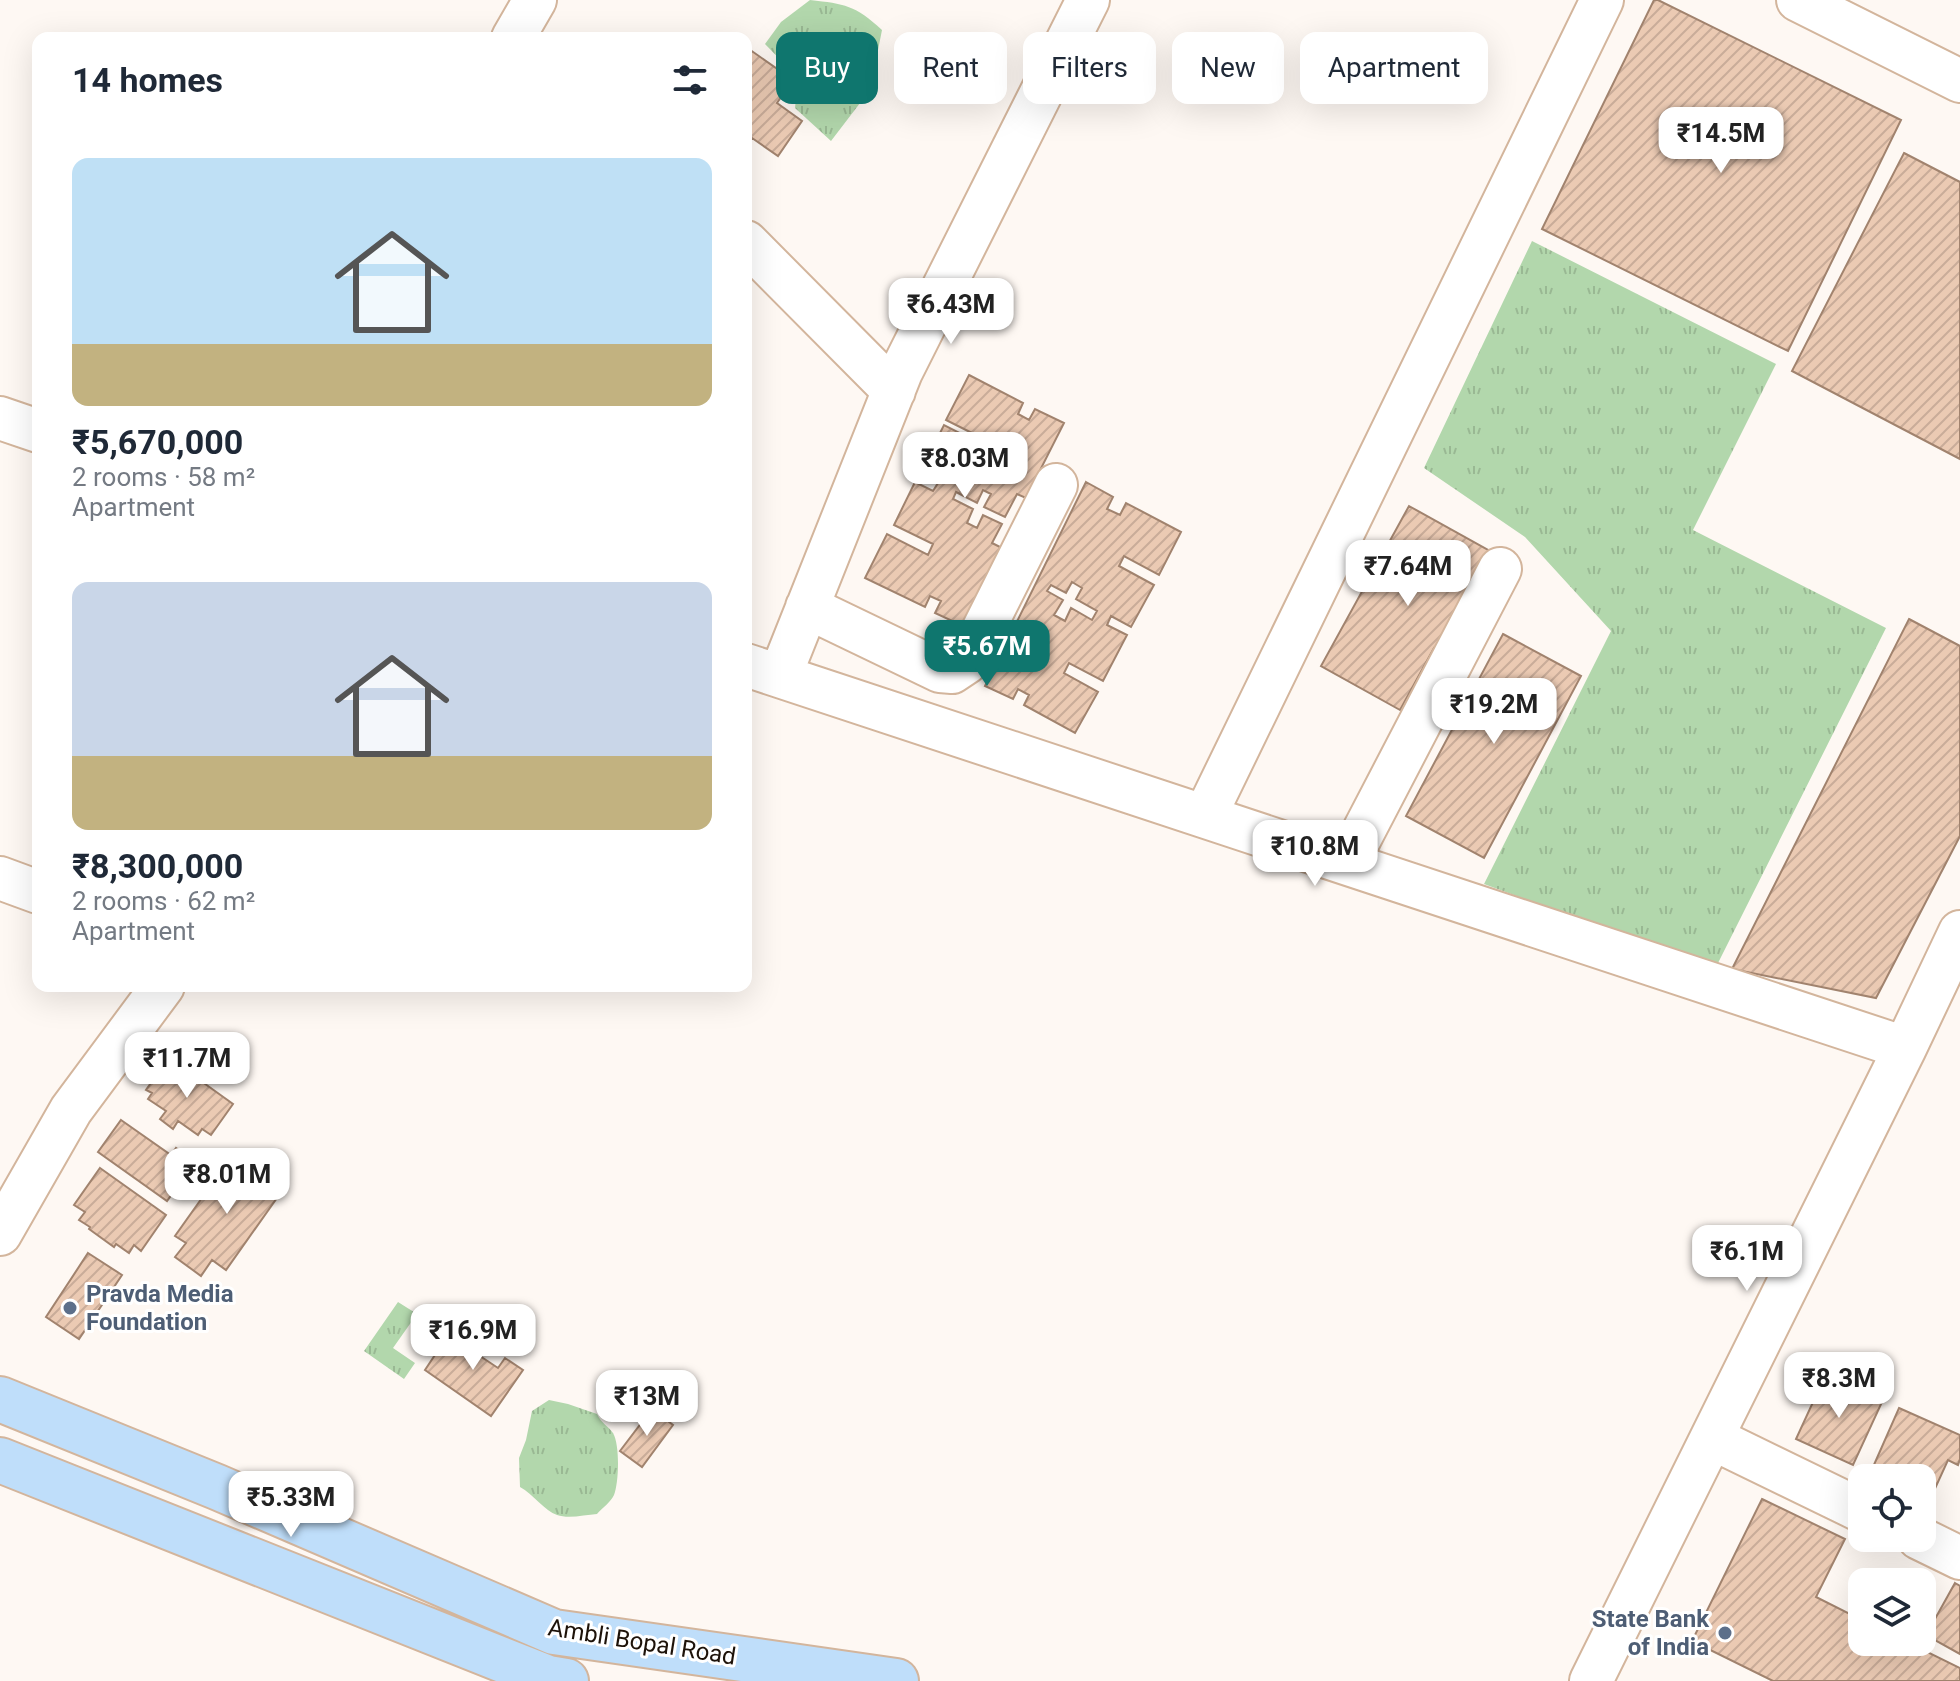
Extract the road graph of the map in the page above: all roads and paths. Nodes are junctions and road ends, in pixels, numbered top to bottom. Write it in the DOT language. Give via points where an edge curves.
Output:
graph roads {
  1 [pos="535,0"];
  2 [pos="1088,0"];
  3 [pos="1602,0"];
  4 [pos="1798,0"];
  5 [pos="1840,9"];
  6 [pos="516,32"];
  7 [pos="1960,81"];
  8 [pos="752,248"];
  9 [pos="894,391"];
  10 [pos="0,418"];
  11 [pos="32,429"];
  12 [pos="1056,485"];
  13 [pos="1500,569"];
  14 [pos="807,607"];
  15 [pos="763,670"];
  16 [pos="1205,816"];
  17 [pos="1347,863"];
  18 [pos="0,878"];
  19 [pos="32,890"];
  20 [pos="1960,932"];
  21 [pos="159,992"];
  22 [pos="1905,1048"];
  23 [pos="0,1234"];
  24 [pos="0,1399"];
  25 [pos="1712,1438"];
  26 [pos="0,1460"];
  27 [pos="1848,1504"];
  28 [pos="1936,1546"];
  29 [pos="1960,1558"];
  30 [pos="566,1681"];
  31 [pos="896,1681"];
  32 [pos="1591,1681"];
  1 -- 6 [label="street"];
  2 -- 9 [label="street"];
  3 -- 16 [label="street"];
  4 -- 5 [label="street"];
  5 -- 7 [label="street"];
  8 -- 9 [label="street"];
  9 -- 14 [label="street"];
  10 -- 11 [label="street"];
  12 -- 14 [label="street" via="967,662 952,672"];
  13 -- 17 [label="street"];
  14 -- 15 [label="street"];
  15 -- 16 [label="street"];
  16 -- 17 [label="street"];
  17 -- 22 [label="street"];
  18 -- 19 [label="street"];
  20 -- 22 [label="street"];
  21 -- 23 [label="street" via="71,1110"];
  22 -- 25 [label="street"];
  24 -- 31 [label="street, Ambli Bopal Road" via="554,1632"];
  25 -- 27 [label="street"];
  25 -- 32 [label="street"];
  26 -- 30 [label="street, Ambli Bopal Road"];
  28 -- 29 [label="street"];
}
